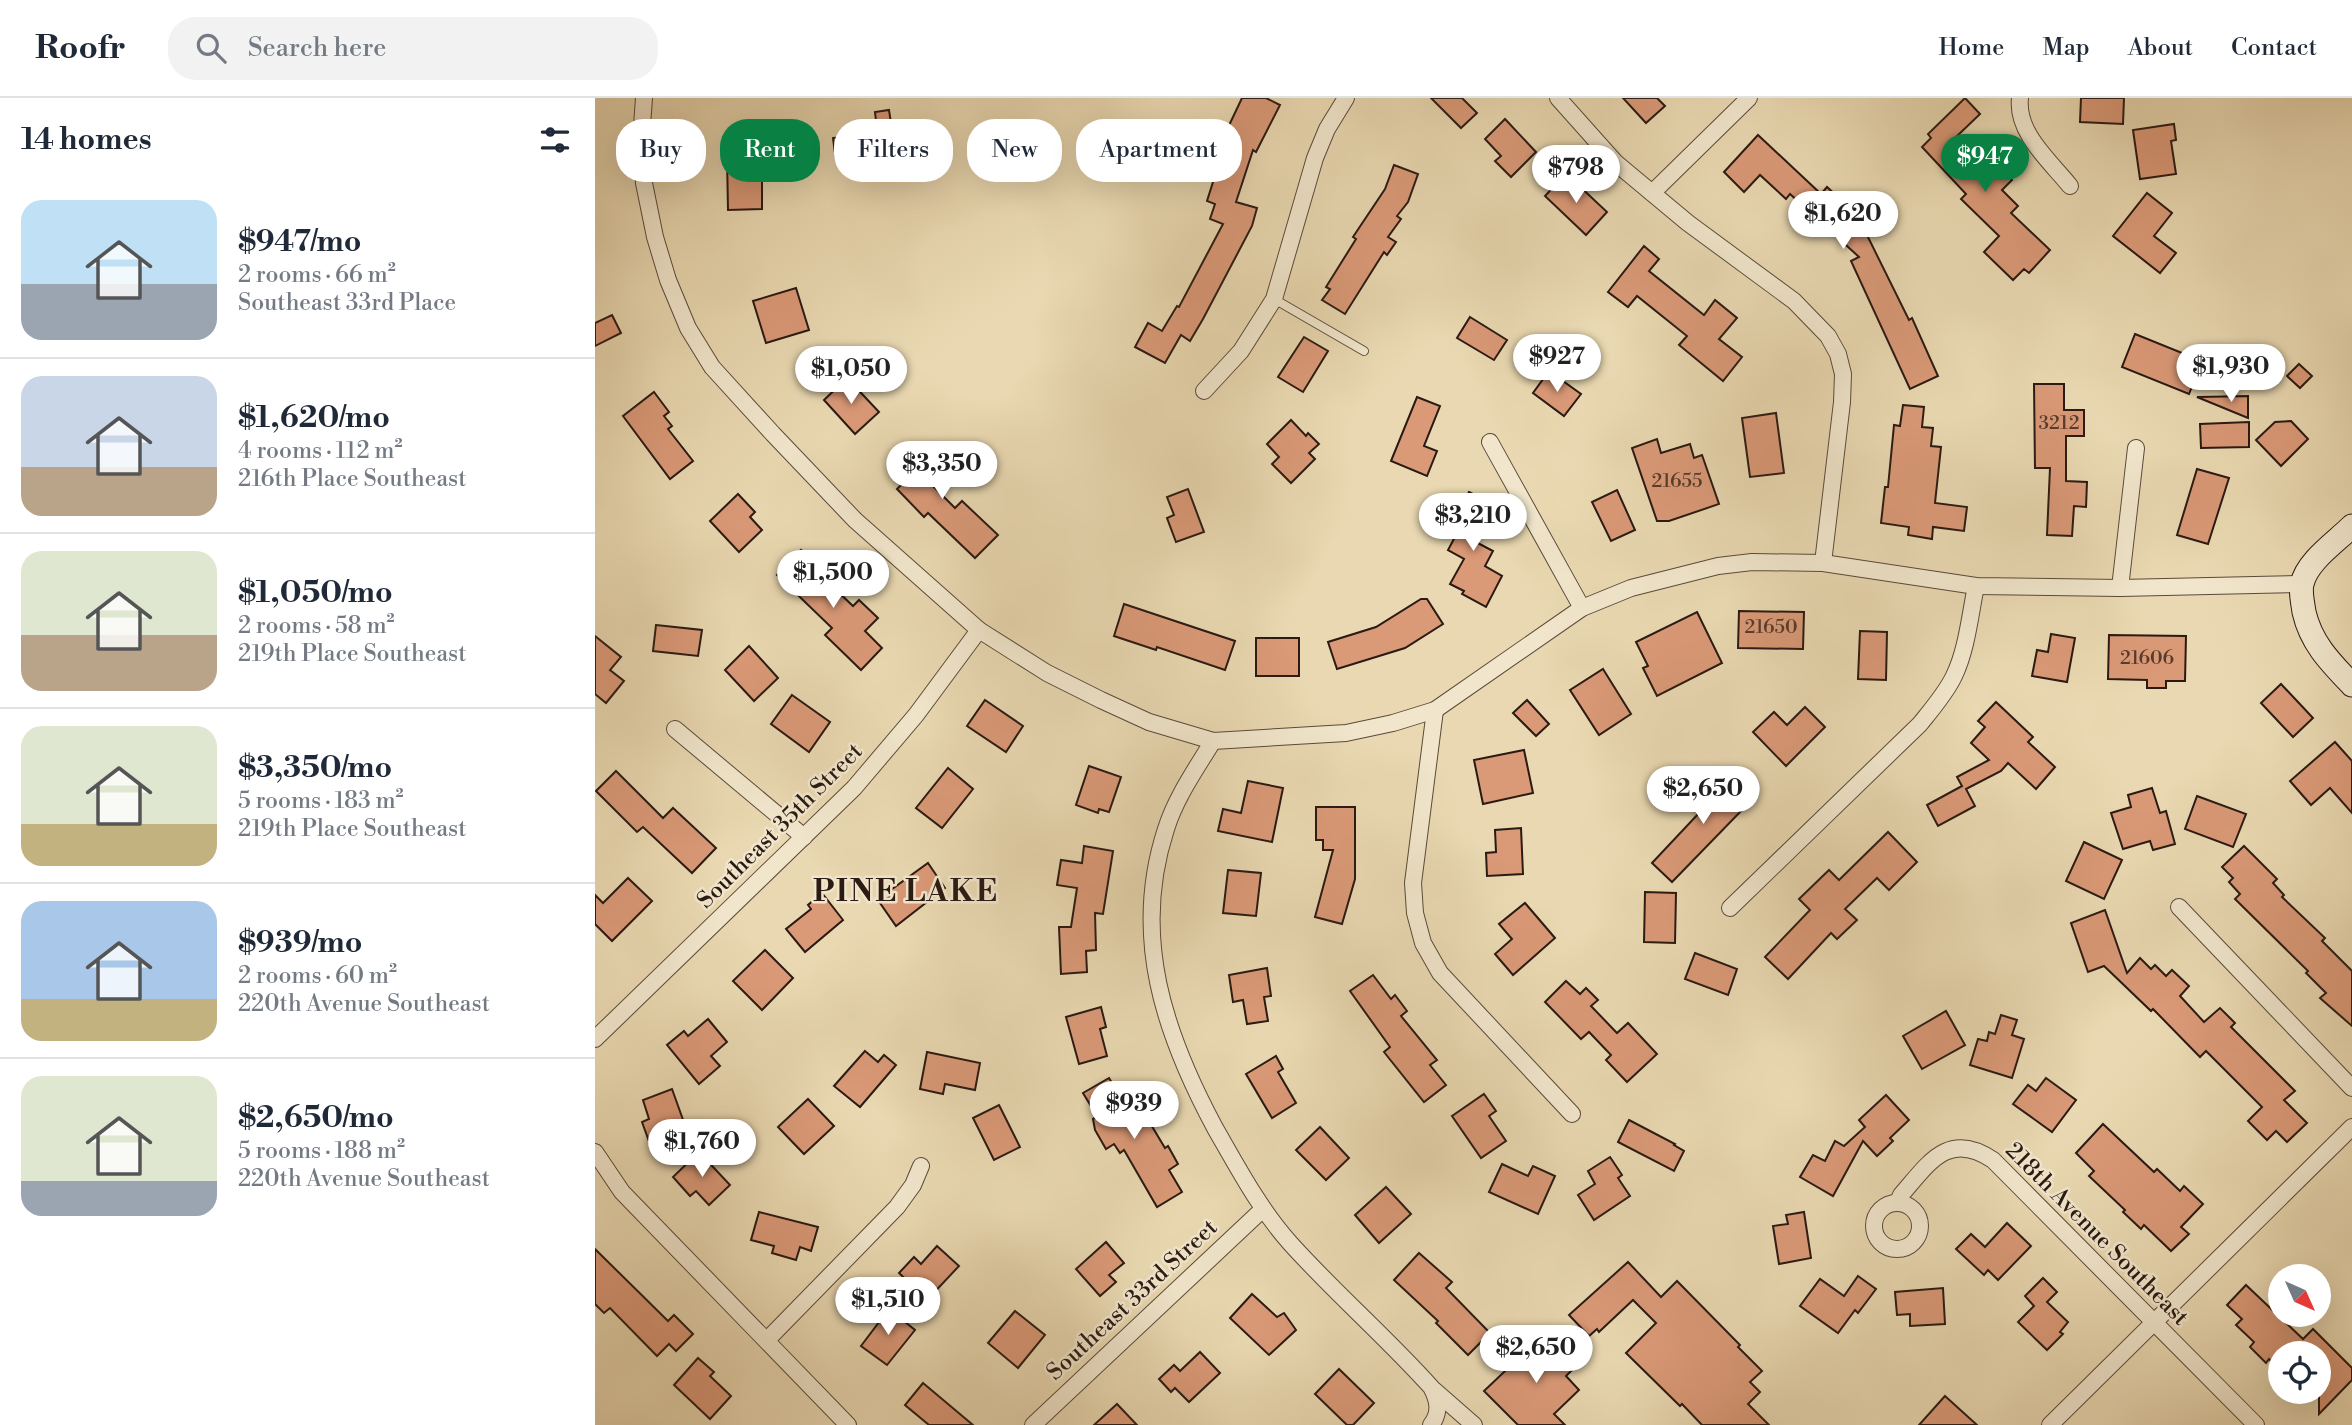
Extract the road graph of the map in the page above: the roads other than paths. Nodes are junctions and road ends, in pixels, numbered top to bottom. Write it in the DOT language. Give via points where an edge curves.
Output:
graph roads {
  1 [pos="644,98"];
  2 [pos="1346,98"];
  3 [pos="1558,98"];
  4 [pos="1749,98"];
  5 [pos="2020,98"];
  6 [pos="2070,187"];
  7 [pos="1653,193"];
  8 [pos="1274,299"];
  9 [pos="1364,351"];
  10 [pos="1204,391"];
  11 [pos="1490,442"];
  12 [pos="2136,448"];
  13 [pos="2352,526"];
  14 [pos="1823,563"];
  15 [pos="2302,584"];
  16 [pos="1976,586"];
  17 [pos="2120,588"];
  18 [pos="1582,608"];
  19 [pos="979,630"];
  20 [pos="2352,685"];
  21 [pos="1435,710"];
  22 [pos="675,729"];
  23 [pos="1213,741"];
  24 [pos="804,838"];
  25 [pos="2179,907"];
  26 [pos="1730,908"];
  27 [pos="595,1039"];
  28 [pos="2352,1088"];
  29 [pos="1572,1114"];
  30 [pos="2352,1128"];
  31 [pos="595,1152"];
  32 [pos="921,1166"];
  33 [pos="1898,1202"];
  34 [pos="1263,1209"];
  35 [pos="2155,1324"];
  36 [pos="768,1340"];
  37 [pos="1431,1387"];
  38 [pos="848,1425"];
  39 [pos="1033,1425"];
  40 [pos="1431,1425"];
  41 [pos="1474,1425"];
  42 [pos="2050,1425"];
  43 [pos="2256,1425"];
  1 -- 19 [label="street" via="641,140 646,197 668,281 712,367 855,520"];
  2 -- 8 [label="street" via="1315,158"];
  3 -- 7 [label="street" via="1616,163"];
  4 -- 7 [label="street"];
  5 -- 6 [label="street" via="2027,133"];
  7 -- 14 [label="street" via="1794,301 1828,336 1838,354 1842,402"];
  8 -- 9 [label="lane"];
  8 -- 10 [label="street" via="1241,351"];
  11 -- 18 [label="street"];
  12 -- 17 [label="street"];
  13 -- 15 [label="street" via="2311,566"];
  14 -- 16 [label="street"];
  14 -- 18 [label="street" via="1718,566 1631,588"];
  15 -- 17 [label="street"];
  15 -- 20 [label="street" via="2305,616 2315,643"];
  16 -- 17 [label="street"];
  16 -- 26 [label="street" via="1959,663 1935,705"];
  18 -- 21 [label="street"];
  19 -- 23 [label="street" via="1101,700 1149,722"];
  19 -- 24 [label="street, Southeast 35th Street" via="855,788"];
  21 -- 23 [label="street" via="1346,733"];
  21 -- 29 [label="street" via="1413,883 1423,943 1440,973"];
  22 -- 24 [label="street"];
  23 -- 34 [label="street" via="1166,828 1151,918 1153,963 1165,1016 1198,1096"];
  24 -- 27 [label="street, Southeast 35th Street"];
  25 -- 28 [label="street"];
  30 -- 35 [label="street"];
  31 -- 36 [label="street" via="622,1192"];
  32 -- 36 [label="street" via="897,1208"];
  33 -- 35 [label="street, 218th Avenue Southeast" via="1937,1156 1948,1149 1979,1150"];
  34 -- 37 [label="street"];
  34 -- 39 [label="street, Southeast 33rd Street"];
  35 -- 42 [label="street"];
  35 -- 43 [label="street, 218th Avenue Southeast"];
  36 -- 38 [label="street"];
  37 -- 40 [label="street" via="1438,1398"];
  37 -- 41 [label="street"];
}
